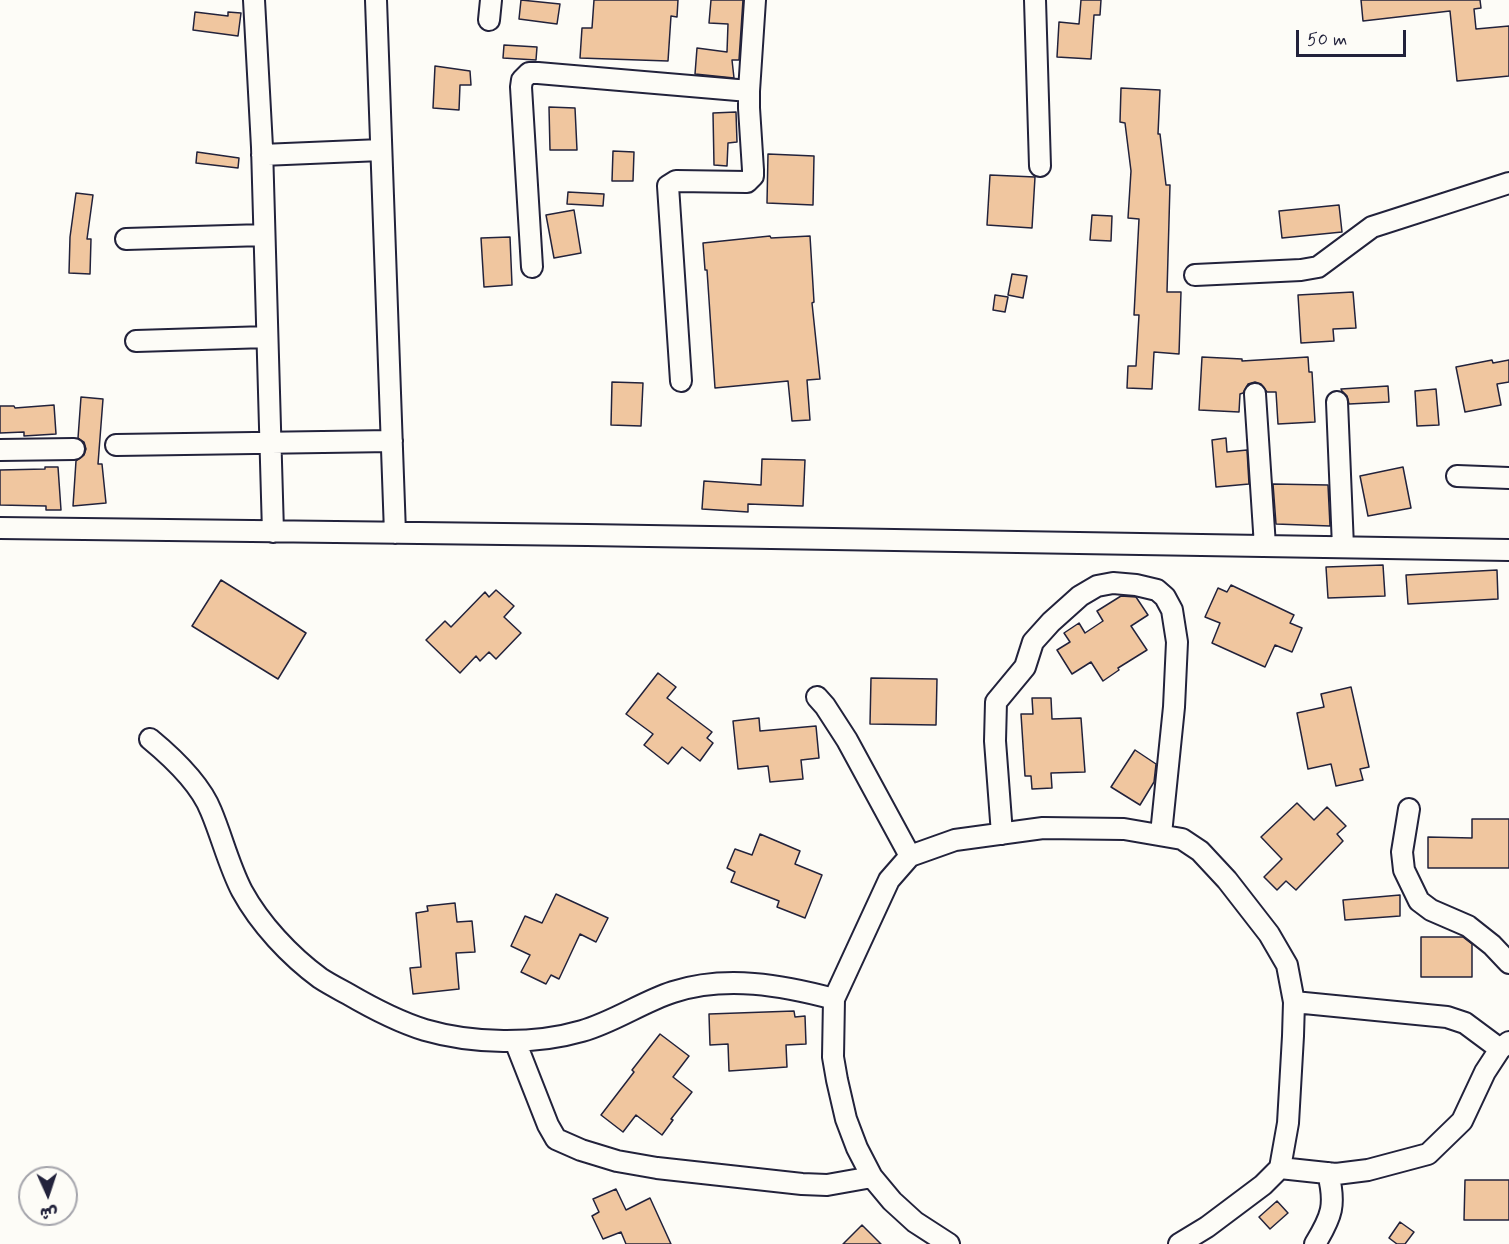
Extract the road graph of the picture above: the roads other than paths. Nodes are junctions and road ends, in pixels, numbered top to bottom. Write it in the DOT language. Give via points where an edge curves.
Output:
graph roads {
  1 [pos="254,0"];
  2 [pos="375,0"];
  3 [pos="491,0"];
  4 [pos="755,0"];
  5 [pos="1035,0"];
  6 [pos="489,20"];
  7 [pos="749,91"];
  8 [pos="381,150"];
  9 [pos="262,155"];
  10 [pos="1040,166"];
  11 [pos="1509,183"];
  12 [pos="264,235"];
  13 [pos="126,239"];
  14 [pos="532,267"];
  15 [pos="1195,275"];
  16 [pos="267,337"];
  17 [pos="136,341"];
  18 [pos="681,381"];
  19 [pos="1255,394"];
  20 [pos="1337,402"];
  21 [pos="270,441"];
  22 [pos="392,441"];
  23 [pos="116,445"];
  24 [pos="74,449"];
  25 [pos="0,450"];
  26 [pos="1457,476"];
  27 [pos="1509,478"];
  28 [pos="0,528"];
  29 [pos="273,531"];
  30 [pos="395,533"];
  31 [pos="1265,546"];
  32 [pos="1343,547"];
  33 [pos="1509,550"];
  34 [pos="817,697"];
  35 [pos="150,739"];
  36 [pos="1409,809"];
  37 [pos="1002,834"];
  38 [pos="1161,834"];
  39 [pos="910,856"];
  40 [pos="1509,963"];
  41 [pos="834,999"];
  42 [pos="1294,1002"];
  43 [pos="515,1041"];
  44 [pos="1504,1046"];
  45 [pos="1280,1168"];
  46 [pos="1328,1173"];
  47 [pos="872,1177"];
  48 [pos="949,1244"];
  49 [pos="1179,1244"];
  50 [pos="1315,1244"];
  1 -- 9 [label="street"];
  2 -- 8 [label="street"];
  3 -- 6 [label="street"];
  4 -- 7 [label="street"];
  5 -- 10 [label="street"];
  7 -- 14 [label="street" via="529,74 521,87"];
  7 -- 18 [label="street" via="751,179 676,181 668,186"];
  8 -- 9 [label="street"];
  8 -- 22 [label="street"];
  9 -- 12 [label="street"];
  11 -- 15 [label="street" via="1372,227 1318,267"];
  12 -- 13 [label="street"];
  12 -- 16 [label="street"];
  16 -- 17 [label="street"];
  16 -- 21 [label="street"];
  19 -- 31 [label="street"];
  20 -- 32 [label="street"];
  21 -- 22 [label="street"];
  21 -- 23 [label="street"];
  21 -- 29 [label="street"];
  22 -- 30 [label="street"];
  24 -- 25 [label="street"];
  26 -- 27 [label="street"];
  28 -- 29 [label="street"];
  29 -- 30 [label="street"];
  30 -- 31 [label="street"];
  31 -- 32 [label="street"];
  32 -- 33 [label="street"];
  34 -- 39 [label="street" via="846,740"];
  35 -- 43 [label="street" via="176,761 203,796 242,890 263,922 300,961 370,1006 425,1030"];
  36 -- 40 [label="street" via="1402,852 1404,870 1419,902 1468,926"];
  37 -- 38 [label="street" via="1043,828 1124,829"];
  37 -- 38 [label="street" via="996,702 1025,667 1033,642 1051,622 1080,596 1097,586 1113,584 1157,590 1172,610 1176,642 1174,707"];
  37 -- 39 [label="street" via="955,840"];
  38 -- 42 [label="street" via="1182,839 1200,851 1227,880 1281,954"];
  39 -- 41 [label="street" via="889,880"];
  41 -- 43 [label="street" via="769,984 701,986 674,992 581,1032"];
  41 -- 47 [label="street" via="833,1057 837,1080 846,1119"];
  42 -- 44 [label="street" via="1448,1017"];
  42 -- 45 [label="street" via="1291,1093"];
  43 -- 47 [label="street" via="556,1139 581,1150 657,1168 802,1184 827,1185"];
  44 -- 46 [label="street" via="1485,1072 1462,1121 1428,1154 1368,1170"];
  45 -- 46 [label="street"];
  45 -- 49 [label="street" via="1217,1220"];
  46 -- 50 [label="street" via="1332,1212"];
  47 -- 48 [label="street" via="915,1222"];
}
